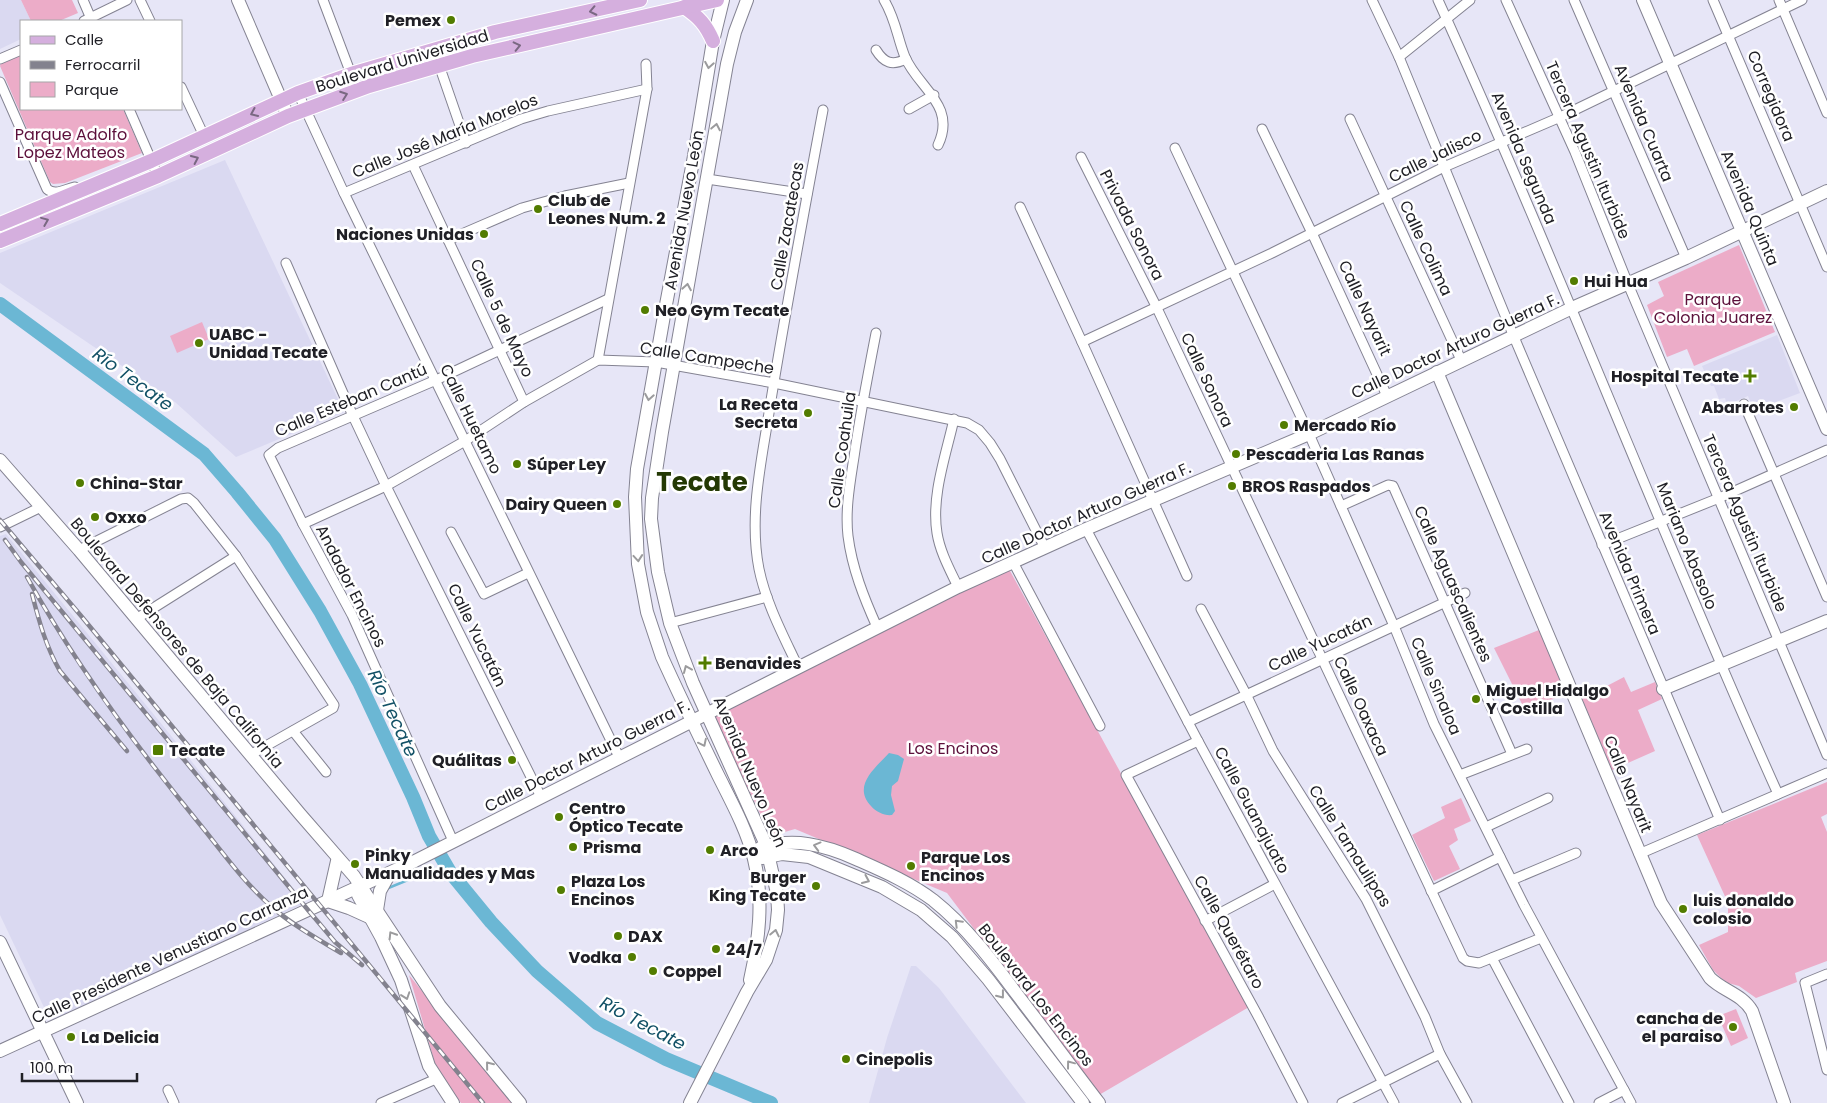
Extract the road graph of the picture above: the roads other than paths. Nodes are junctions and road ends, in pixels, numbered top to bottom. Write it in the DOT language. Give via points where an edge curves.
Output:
graph roads {
  1 [pos="83,0"];
  2 [pos="127,0"];
  3 [pos="140,0"];
  4 [pos="238,0"];
  5 [pos="323,0"];
  6 [pos="640,0"];
  7 [pos="717,0"];
  8 [pos="722,0"];
  9 [pos="748,0"];
  10 [pos="877,0"];
  11 [pos="884,0"];
  12 [pos="1372,0"];
  13 [pos="1438,0"];
  14 [pos="1470,0"];
  15 [pos="1506,0"];
  16 [pos="1574,0"];
  17 [pos="1643,0"];
  18 [pos="1713,0"];
  19 [pos="1802,0"];
  20 [pos="621,2"];
  21 [pos="1781,4"];
  22 [pos="684,7"];
  23 [pos="89,20"];
  24 [pos="150,20"];
  25 [pos="1447,20"];
  26 [pos="896,23"];
  27 [pos="495,32"];
  28 [pos="1729,36"];
  29 [pos="713,41"];
  30 [pos="20,50"];
  31 [pos="876,50"];
  32 [pos="472,56"];
  33 [pos="1399,57"];
  34 [pos="0,59"];
  35 [pos="906,59"];
  36 [pos="1670,63"];
  37 [pos="646,64"];
  38 [pos="439,65"];
  39 [pos="351,74"];
  40 [pos="0,82"];
  41 [pos="182,89"];
  42 [pos="646,89"];
  43 [pos="1614,90"];
  44 [pos="298,93"];
  45 [pos="934,95"];
  46 [pos="281,101"];
  47 [pos="306,108"];
  48 [pos="909,109"];
  49 [pos="129,110"];
  50 [pos="823,110"];
  51 [pos="1827,113"];
  52 [pos="288,116"];
  53 [pos="1558,118"];
  54 [pos="1350,119"];
  55 [pos="1262,129"];
  56 [pos="204,136"];
  57 [pos="1501,142"];
  58 [pos="466,144"];
  59 [pos="938,145"];
  60 [pos="1174,148"];
  61 [pos="1081,157"];
  62 [pos="151,161"];
  63 [pos="413,165"];
  64 [pos="1444,167"];
  65 [pos="158,176"];
  66 [pos="707,180"];
  67 [pos="629,183"];
  68 [pos="90,187"];
  69 [pos="1827,191"];
  70 [pos="344,193"];
  71 [pos="807,194"];
  72 [pos="1386,197"];
  73 [pos="1800,204"];
  74 [pos="1020,207"];
  75 [pos="0,224"];
  76 [pos="1741,231"];
  77 [pos="1312,233"];
  78 [pos="448,240"];
  79 [pos="0,241"];
  80 [pos="1686,258"];
  81 [pos="286,263"];
  82 [pos="1827,267"];
  83 [pos="1232,271"];
  84 [pos="1628,284"];
  85 [pos="608,299"];
  86 [pos="1156,306"];
  87 [pos="1572,308"];
  88 [pos="876,333"];
  89 [pos="1514,337"];
  90 [pos="1082,342"];
  91 [pos="500,349"];
  92 [pos="598,360"];
  93 [pos="656,362"];
  94 [pos="1462,362"];
  95 [pos="673,365"];
  96 [pos="1437,372"];
  97 [pos="436,380"];
  98 [pos="774,383"];
  99 [pos="1387,396"];
  100 [pos="863,400"];
  101 [pos="524,402"];
  102 [pos="1744,404"];
  103 [pos="353,416"];
  104 [pos="954,419"];
  105 [pos="1827,429"];
  106 [pos="1309,434"];
  107 [pos="465,441"];
  108 [pos="1827,450"];
  109 [pos="269,454"];
  110 [pos="0,460"];
  111 [pos="1232,467"];
  112 [pos="1773,473"];
  113 [pos="386,486"];
  114 [pos="1719,498"];
  115 [pos="1153,501"];
  116 [pos="1341,506"];
  117 [pos="41,507"];
  118 [pos="1661,521"];
  119 [pos="303,524"];
  120 [pos="0,527"];
  121 [pos="1086,529"];
  122 [pos="451,532"];
  123 [pos="1602,546"];
  124 [pos="1044,548"];
  125 [pos="79,550"];
  126 [pos="236,556"];
  127 [pos="1013,562"];
  128 [pos="528,573"];
  129 [pos="1186,576"];
  130 [pos="958,587"];
  131 [pos="1465,593"];
  132 [pos="767,597"];
  133 [pos="1827,597"];
  134 [pos="1444,603"];
  135 [pos="1201,609"];
  136 [pos="136,619"];
  137 [pos="1827,621"];
  138 [pos="670,623"];
  139 [pos="1394,626"];
  140 [pos="877,627"];
  141 [pos="1779,641"];
  142 [pos="1322,659"];
  143 [pos="1720,665"];
  144 [pos="798,667"];
  145 [pos="1664,689"];
  146 [pos="1246,694"];
  147 [pos="707,713"];
  148 [pos="692,721"];
  149 [pos="1188,722"];
  150 [pos="1100,726"];
  151 [pos="293,731"];
  152 [pos="1198,741"];
  153 [pos="1527,749"];
  154 [pos="1512,754"];
  155 [pos="250,755"];
  156 [pos="1827,755"];
  157 [pos="618,757"];
  158 [pos="326,772"];
  159 [pos="1827,773"];
  160 [pos="1460,775"];
  161 [pos="1778,794"];
  162 [pos="540,797"];
  163 [pos="1548,798"];
  164 [pos="1720,820"];
  165 [pos="1486,826"];
  166 [pos="452,841"];
  167 [pos="329,848"];
  168 [pos="768,850"];
  169 [pos="1576,853"];
  170 [pos="1639,854"];
  171 [pos="753,855"];
  172 [pos="1500,857"];
  173 [pos="337,861"];
  174 [pos="415,861"];
  175 [pos="390,873"];
  176 [pos="1512,880"];
  177 [pos="1275,884"];
  178 [pos="358,887"];
  179 [pos="1431,891"];
  180 [pos="328,901"];
  181 [pos="374,914"];
  182 [pos="1205,921"];
  183 [pos="1542,938"];
  184 [pos="0,942"];
  185 [pos="1492,958"];
  186 [pos="1000,972"];
  187 [pos="1827,974"];
  188 [pos="988,979"];
  189 [pos="747,992"];
  190 [pos="43,1030"];
  191 [pos="0,1051"];
  192 [pos="1440,1054"];
  193 [pos="1827,1070"];
  194 [pos="436,1080"];
  195 [pos="1383,1083"];
  196 [pos="168,1090"];
  197 [pos="1624,1090"];
  198 [pos="692,1098"];
  199 [pos="386,1102"];
  200 [pos="78,1103"];
  201 [pos="174,1103"];
  202 [pos="452,1103"];
  203 [pos="520,1103"];
  204 [pos="1083,1103"];
  205 [pos="1099,1103"];
  206 [pos="1303,1103"];
  207 [pos="1342,1103"];
  208 [pos="1394,1103"];
  209 [pos="1467,1103"];
  210 [pos="1569,1103"];
  211 [pos="1599,1103"];
  212 [pos="1631,1103"];
  213 [pos="1784,1103"];
  1 -- 23 [label="street"];
  2 -- 23 [label="street"];
  3 -- 24 [label="street"];
  4 -- 46 [label="street"];
  5 -- 39 [label="street"];
  6 -- 20 [label="main road, Boulevard Universidad"];
  7 -- 22 [label="main road, Boulevard Universidad"];
  8 -- 29 [label="street, Avenida Nuevo León"];
  66 -- 9 [label="street, Avenida Nuevo León, one-way" via="727,64"];
  10 -- 26 [label="street"];
  11 -- 26 [label="street"];
  12 -- 33 [label="street, Avenida Primera"];
  13 -- 25 [label="street, Avenida Segunda"];
  14 -- 25 [label="street"];
  15 -- 53 [label="street, Tercera Agustin Iturbide"];
  16 -- 43 [label="street, Avenida Cuarta"];
  17 -- 36 [label="street, Avenida Quinta"];
  18 -- 28 [label="street, Corregidora"];
  19 -- 21 [label="street, Calle Jalisco"];
  20 -- 27 [label="main road, Boulevard Universidad, one-way"];
  21 -- 28 [label="street, Calle Jalisco"];
  21 -- 51 [label="street"];
  22 -- 29 [label="main road" via="707,27"];
  32 -- 22 [label="main road, Boulevard Universidad, one-way"];
  25 -- 33 [label="street"];
  25 -- 57 [label="street, Avenida Segunda"];
  26 -- 35 [label="street"];
  27 -- 32 [label="main road" via="492,46"];
  27 -- 39 [label="main road, Boulevard Universidad"];
  28 -- 36 [label="street, Calle Jalisco"];
  28 -- 73 [label="street, Corregidora"];
  29 -- 93 [label="street, Avenida Nuevo León, one-way"];
  30 -- 34 [label="street"];
  31 -- 35 [label="street" via="889,64"];
  32 -- 38 [label="main road, Boulevard Universidad"];
  33 -- 64 [label="street, Avenida Primera"];
  35 -- 45 [label="street"];
  36 -- 43 [label="street, Calle Jalisco"];
  36 -- 76 [label="street, Avenida Quinta"];
  37 -- 42 [label="street"];
  47 -- 38 [label="main road, Boulevard Universidad, one-way"];
  38 -- 58 [label="street"];
  39 -- 44 [label="main road, Boulevard Universidad"];
  40 -- 68 [label="street" via="47,188 56,193 80,186"];
  41 -- 56 [label="street"];
  42 -- 58 [label="street, Calle José María Morelos" via="548,111"];
  42 -- 67 [label="street"];
  43 -- 53 [label="street, Calle Jalisco"];
  43 -- 80 [label="street, Avenida Cuarta"];
  44 -- 46 [label="main road, Boulevard Universidad"];
  44 -- 47 [label="street, Calle Huetamo"];
  45 -- 48 [label="street"];
  45 -- 59 [label="street" via="942,119 942,138"];
  46 -- 52 [label="street"];
  46 -- 56 [label="main road, Boulevard Universidad, one-way"];
  47 -- 52 [label="main road, Boulevard Universidad"];
  47 -- 70 [label="street, Calle Huetamo"];
  49 -- 62 [label="street"];
  50 -- 71 [label="street, Calle Zacatecas"];
  65 -- 52 [label="main road, Boulevard Universidad, one-way"];
  53 -- 57 [label="street, Calle Jalisco"];
  53 -- 84 [label="street, Tercera Agustin Iturbide"];
  54 -- 72 [label="street, Calle Colima"];
  55 -- 77 [label="street, Calle Nayarit"];
  56 -- 62 [label="main road, Boulevard Universidad"];
  57 -- 64 [label="street, Calle Jalisco"];
  57 -- 87 [label="street, Avenida Segunda"];
  58 -- 63 [label="street, Calle José María Morelos"];
  60 -- 83 [label="street, Calle Sinaloa"];
  61 -- 86 [label="street, Privada Sonora"];
  62 -- 65 [label="street"];
  62 -- 68 [label="main road, Boulevard Universidad"];
  63 -- 70 [label="street, Calle José María Morelos"];
  63 -- 78 [label="street, Calle 5 de Mayo"];
  64 -- 72 [label="street, Calle Jalisco"];
  64 -- 89 [label="street, Avenida Primera"];
  79 -- 65 [label="main road, Boulevard Universidad, one-way"];
  66 -- 71 [label="street"];
  95 -- 66 [label="street, Avenida Nuevo León, one-way"];
  67 -- 78 [label="street" via="522,208"];
  67 -- 85 [label="street"];
  68 -- 75 [label="main road, Boulevard Universidad"];
  69 -- 73 [label="street, Calle Doctor Arturo Guerra F."];
  70 -- 97 [label="street, Calle Huetamo"];
  71 -- 98 [label="street, Calle Zacatecas"];
  72 -- 77 [label="street, Calle Jalisco"];
  72 -- 94 [label="street, Calle Colima"];
  73 -- 76 [label="street, Calle Doctor Arturo Guerra F."];
  73 -- 82 [label="street, Corregidora"];
  74 -- 90 [label="street"];
  76 -- 80 [label="street, Calle Doctor Arturo Guerra F."];
  76 -- 105 [label="street, Avenida Quinta"];
  77 -- 83 [label="street, Calle Jalisco"];
  77 -- 99 [label="street, Calle Nayarit"];
  78 -- 91 [label="street, Calle 5 de Mayo"];
  80 -- 84 [label="street, Calle Doctor Arturo Guerra F."];
  81 -- 103 [label="street, Calle Yucatán"];
  83 -- 86 [label="street, Calle Jalisco"];
  83 -- 106 [label="street, Calle Sinaloa"];
  84 -- 87 [label="street, Calle Doctor Arturo Guerra F."];
  84 -- 114 [label="street, Tercera Agustin Iturbide"];
  85 -- 91 [label="street, Calle Esteban Cantú"];
  85 -- 92 [label="street"];
  86 -- 90 [label="street, Calle Jalisco"];
  86 -- 111 [label="street, Calle Sonora"];
  87 -- 89 [label="street, Calle Doctor Arturo Guerra F."];
  87 -- 118 [label="street, Mariano Abasolo"];
  88 -- 100 [label="street, Calle Coahuila"];
  89 -- 94 [label="street, Calle Doctor Arturo Guerra F."];
  89 -- 123 [label="street, Avenida Primera"];
  90 -- 115 [label="street"];
  91 -- 97 [label="street, Calle Esteban Cantú"];
  91 -- 101 [label="street, Calle 5 de Mayo"];
  92 -- 93 [label="street, Calle Campeche"];
  92 -- 101 [label="street"];
  93 -- 95 [label="street, Calle Campeche"];
  93 -- 148 [label="street, Avenida Nuevo León, one-way" via="637,469 638,564 653,631"];
  94 -- 96 [label="street, Calle Doctor Arturo Guerra F."];
  95 -- 98 [label="street, Calle Campeche"];
  95 -- 138 [label="street, Avenida Nuevo León" via="652,498 658,572"];
  96 -- 99 [label="street, Calle Doctor Arturo Guerra F."];
  96 -- 170 [label="street, Calle Nayarit"];
  97 -- 103 [label="street, Calle Esteban Cantú"];
  97 -- 107 [label="street, Calle Huetamo"];
  98 -- 100 [label="street, Calle Campeche"];
  98 -- 132 [label="street, Calle Zacatecas" via="756,506 755,537"];
  99 -- 106 [label="street, Calle Doctor Arturo Guerra F."];
  100 -- 104 [label="street, Calle Campeche"];
  100 -- 140 [label="street, Calle Coahuila" via="848,500 848,535 858,580"];
  101 -- 107 [label="street"];
  102 -- 112 [label="street"];
  103 -- 109 [label="street, Calle Esteban Cantú"];
  103 -- 113 [label="street, Calle Yucatán"];
  104 -- 124 [label="street, Calle Campeche" via="979,430 990,443"];
  104 -- 130 [label="street" via="936,514 937,534"];
  106 -- 111 [label="street, Calle Doctor Arturo Guerra F."];
  106 -- 116 [label="street, Calle Sinaloa"];
  107 -- 113 [label="street"];
  107 -- 128 [label="street, Calle Huetamo"];
  108 -- 112 [label="street"];
  109 -- 119 [label="street, Andador Encinos"];
  110 -- 117 [label="street, Boulevard Defensores de Baja California"];
  111 -- 115 [label="street, Calle Doctor Arturo Guerra F."];
  111 -- 142 [label="street, Calle Oaxaca"];
  112 -- 114 [label="street"];
  112 -- 133 [label="street"];
  113 -- 119 [label="street"];
  113 -- 162 [label="street, Calle Yucatán"];
  114 -- 118 [label="street"];
  114 -- 141 [label="street, Tercera Agustin Iturbide"];
  115 -- 121 [label="street, Calle Doctor Arturo Guerra F."];
  115 -- 129 [label="street"];
  116 -- 134 [label="street, Calle Aguascalientes" via="1388,485 1394,486"];
  116 -- 139 [label="street, Calle Sinaloa"];
  117 -- 120 [label="street"];
  117 -- 125 [label="street, Boulevard Defensores de Baja California"];
  118 -- 123 [label="street"];
  118 -- 143 [label="street, Mariano Abasolo"];
  119 -- 166 [label="street, Andador Encinos" via="352,615"];
  121 -- 124 [label="street, Calle Doctor Arturo Guerra F."];
  121 -- 149 [label="street, Calle Guanajuato"];
  122 -- 128 [label="street" via="484,594"];
  123 -- 145 [label="street, Avenida Primera"];
  124 -- 127 [label="street, Calle Doctor Arturo Guerra F."];
  125 -- 126 [label="street" via="188,498"];
  125 -- 136 [label="street, Boulevard Defensores de Baja California"];
  126 -- 136 [label="street"];
  126 -- 151 [label="street" via="334,703 333,708"];
  127 -- 130 [label="street, Calle Doctor Arturo Guerra F."];
  127 -- 150 [label="street"];
  128 -- 157 [label="street, Calle Huetamo"];
  130 -- 140 [label="street, Calle Doctor Arturo Guerra F."];
  131 -- 134 [label="street, Calle Yucatán"];
  132 -- 138 [label="street"];
  132 -- 144 [label="street, Calle Zacatecas"];
  134 -- 139 [label="street, Calle Yucatán"];
  134 -- 154 [label="street, Calle Aguascalientes"];
  135 -- 146 [label="street, Calle Tamaulipas"];
  136 -- 155 [label="street, Boulevard Defensores de Baja California"];
  137 -- 141 [label="street"];
  147 -- 138 [label="street, Avenida Nuevo León, one-way"];
  139 -- 142 [label="street, Calle Yucatán"];
  139 -- 160 [label="street, Calle Sinaloa" via="1434,724"];
  140 -- 144 [label="street, Calle Doctor Arturo Guerra F."];
  141 -- 143 [label="street"];
  141 -- 156 [label="street, Tercera Agustin Iturbide"];
  142 -- 146 [label="street, Calle Yucatán"];
  142 -- 179 [label="street, Calle Oaxaca"];
  143 -- 145 [label="street"];
  143 -- 161 [label="street, Mariano Abasolo"];
  144 -- 147 [label="street, Calle Doctor Arturo Guerra F."];
  145 -- 164 [label="street, Avenida Primera"];
  146 -- 149 [label="street, Calle Yucatán"];
  146 -- 192 [label="street, Calle Tamaulipas" via="1273,750 1366,899"];
  147 -- 148 [label="street, Calle Doctor Arturo Guerra F."];
  147 -- 168 [label="street, Avenida Nuevo León"];
  148 -- 157 [label="street, Calle Doctor Arturo Guerra F."];
  148 -- 171 [label="street, Avenida Nuevo León, one-way"];
  149 -- 152 [label="street, Calle Guanajuato"];
  151 -- 155 [label="street"];
  151 -- 158 [label="street"];
  152 -- 177 [label="street, Calle Guanajuato"];
  152 -- 182 [label="street, Calle Querétaro" via="1126,775"];
  153 -- 154 [label="street"];
  154 -- 160 [label="street"];
  155 -- 167 [label="street, Boulevard Defensores de Baja California"];
  157 -- 162 [label="street, Calle Doctor Arturo Guerra F."];
  159 -- 161 [label="street"];
  160 -- 165 [label="street, Calle Sinaloa"];
  161 -- 164 [label="street"];
  162 -- 166 [label="street, Calle Doctor Arturo Guerra F."];
  163 -- 165 [label="street"];
  164 -- 170 [label="street"];
  165 -- 172 [label="street, Calle Sinaloa"];
  166 -- 174 [label="street, Calle Doctor Arturo Guerra F."];
  167 -- 173 [label="street, Boulevard Defensores de Baja California"];
  167 -- 178 [label="street, Boulevard Defensores de Baja California"];
  168 -- 171 [label="street, Boulevard Los Encinos"];
  186 -- 168 [label="street, Boulevard Los Encinos, one-way" via="952,917 900,878 815,845 792,842"];
  168 -- 188 [label="street, Boulevard Los Encinos, one-way" via="808,857 904,899 952,937"];
  189 -- 168 [label="street, Avenida Nuevo León, one-way" via="766,960 776,930 778,910"];
  169 -- 176 [label="street"];
  170 -- 213 [label="street, Calle Nayarit" via="1661,903 1710,978 1747,1003 1752,1011"];
  171 -- 189 [label="street, Avenida Nuevo León" via="760,924"];
  172 -- 176 [label="street, Calle Sinaloa"];
  172 -- 179 [label="street"];
  173 -- 178 [label="street, Boulevard Defensores de Baja California"];
  173 -- 180 [label="street"];
  174 -- 175 [label="street, Calle Presidente Venustiano Carranza"];
  175 -- 178 [label="street, Calle Presidente Venustiano Carranza"];
  175 -- 181 [label="street" via="380,891"];
  176 -- 183 [label="street, Calle Sinaloa"];
  177 -- 182 [label="street"];
  177 -- 195 [label="street, Calle Guanajuato"];
  178 -- 180 [label="street, Calle Presidente Venustiano Carranza"];
  178 -- 181 [label="street, Boulevard Defensores de Baja California"];
  179 -- 185 [label="street, Calle Oaxaca" via="1463,958 1473,963"];
  180 -- 181 [label="street"];
  180 -- 190 [label="street, Calle Presidente Venustiano Carranza"];
  181 -- 194 [label="street, Boulevard Defensores de Baja California, one-way" via="400,980 423,1053"];
  203 -- 181 [label="street, Boulevard Defensores de Baja California, one-way" via="440,1006"];
  182 -- 206 [label="street, Calle Querétaro"];
  183 -- 185 [label="street"];
  183 -- 197 [label="street, Calle Sinaloa"];
  184 -- 190 [label="street"];
  185 -- 210 [label="street"];
  186 -- 188 [label="street"];
  205 -- 186 [label="street, Boulevard Los Encinos, one-way"];
  187 -- 193 [label="street" via="1805,983"];
  188 -- 204 [label="street, Boulevard Los Encinos, one-way"];
  189 -- 198 [label="street"];
  190 -- 191 [label="street, Calle Presidente Venustiano Carranza"];
  190 -- 200 [label="street"];
  192 -- 195 [label="street"];
  192 -- 209 [label="street, Calle Tamaulipas"];
  194 -- 199 [label="street"];
  194 -- 202 [label="street, Boulevard Defensores de Baja California"];
  195 -- 207 [label="street"];
  195 -- 208 [label="street, Calle Guanajuato"];
  196 -- 201 [label="street"];
  197 -- 211 [label="street"];
  197 -- 212 [label="street, Calle Sinaloa"];
}
